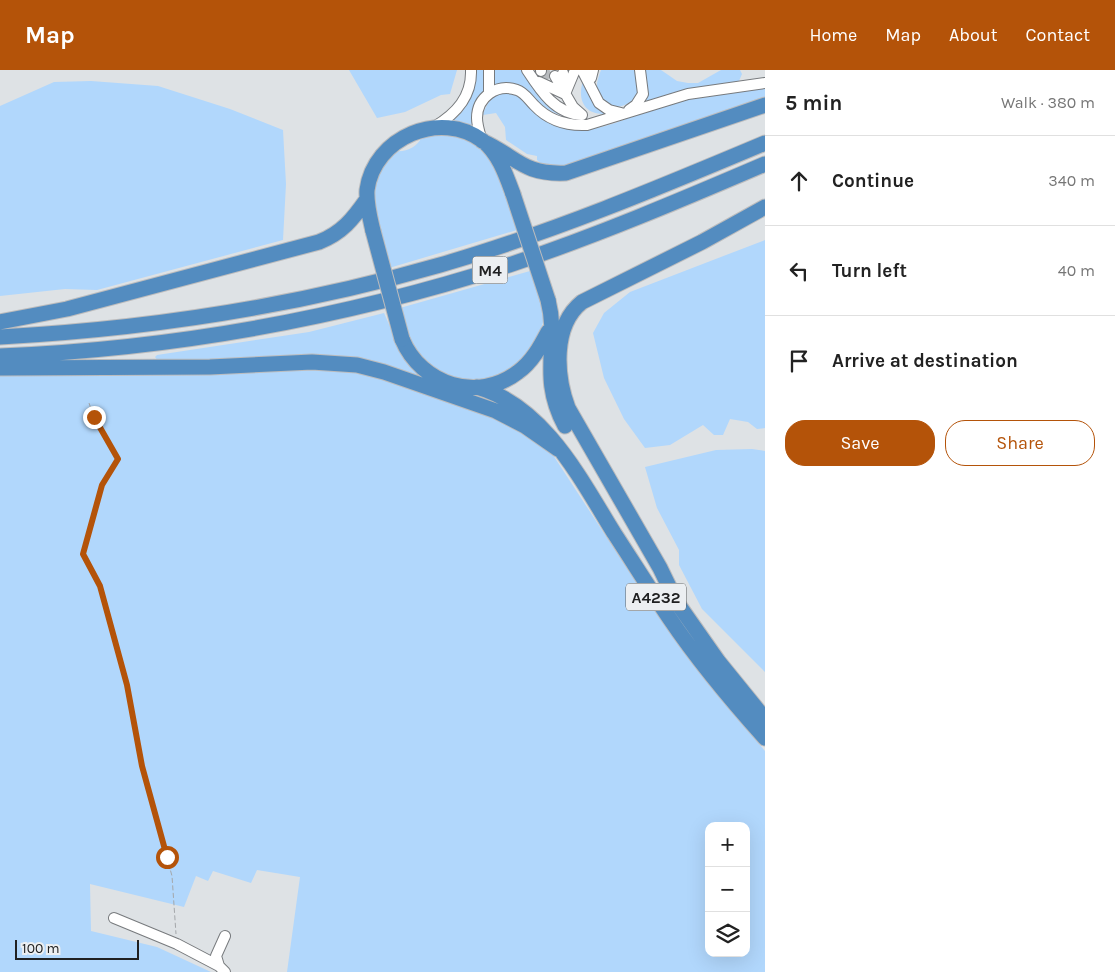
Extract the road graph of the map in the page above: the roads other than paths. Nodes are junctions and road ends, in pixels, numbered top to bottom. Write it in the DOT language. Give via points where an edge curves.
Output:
graph roads {
  1 [pos="471,70"];
  2 [pos="489,70"];
  3 [pos="582,70"];
  4 [pos="640,70"];
  5 [pos="550,74"];
  6 [pos="591,76"];
  7 [pos="765,84"];
  8 [pos="490,92"];
  9 [pos="565,94"];
  10 [pos="765,105"];
  11 [pos="624,113"];
  12 [pos="582,115"];
  13 [pos="602,120"];
  14 [pos="434,128"];
  15 [pos="482,141"];
  16 [pos="765,144"];
  17 [pos="765,164"];
  18 [pos="367,199"];
  19 [pos="765,207"];
  20 [pos="0,322"];
  21 [pos="550,327"];
  22 [pos="0,337"];
  23 [pos="0,356"];
  24 [pos="0,368"];
  25 [pos="384,372"];
  26 [pos="451,384"];
  27 [pos="477,387"];
  28 [pos="558,449"];
  29 [pos="678,605"];
  30 [pos="765,719"];
  31 [pos="765,738"];
  32 [pos="114,918"];
  33 [pos="225,936"];
  34 [pos="222,969"];
  1 -- 14 [label="lane" via="471,84 462,105"];
  2 -- 8 [label="lane"];
  3 -- 6 [label="lane" via="586,80"];
  4 -- 11 [label="lane" via="644,94"];
  5 -- 9 [label="lane"];
  5 -- 9 [label="lane"];
  5 -- 9 [label="lane"];
  5 -- 12 [label="lane" via="544,95 567,111"];
  6 -- 11 [label="lane" via="599,104"];
  7 -- 11 [label="lane" via="688,94"];
  8 -- 13 [label="lane" via="520,90 545,114 562,123 587,125"];
  8 -- 15 [label="lane" via="478,111"];
  9 -- 12 [label="lane"];
  10 -- 15 [label="highway" via="566,173 554,174 527,168"];
  11 -- 13 [label="lane"];
  12 -- 13 [label="lane"];
  14 -- 15 [label="highway" via="461,131"];
  14 -- 18 [label="highway" via="402,138 382,155 371,174"];
  15 -- 21 [label="highway, bridge" via="499,161 513,194 548,300"];
  16 -- 22 [label="highway, M4" via="548,230 394,278 280,304 185,320"];
  17 -- 23 [label="highway, M4" via="544,252 371,304 179,340"];
  18 -- 20 [label="highway" via="347,226 319,242 67,309"];
  18 -- 26 [label="highway, bridge" via="402,339 420,367"];
  19 -- 21 [label="highway" via="577,294 560,309"];
  19 -- 29 [label="highway" via="582,302 566,322 559,368 568,408 656,560"];
  21 -- 27 [label="highway" via="534,356 518,373 498,383"];
  21 -- 29 [label="highway, A4232" via="550,385 559,414"];
  24 -- 25 [label="highway" via="210,367 312,362 356,365"];
  25 -- 26 [label="highway"];
  25 -- 28 [label="highway" via="496,411"];
  26 -- 27 [label="highway"];
  27 -- 28 [label="highway, A4232" via="513,404 547,434"];
  28 -- 31 [label="highway, A4232" via="578,474 692,650 716,683"];
  29 -- 30 [label="highway, A4232"];
  32 -- 34 [label="lane" via="177,944"];
  33 -- 34 [label="lane" via="216,956"];
}
